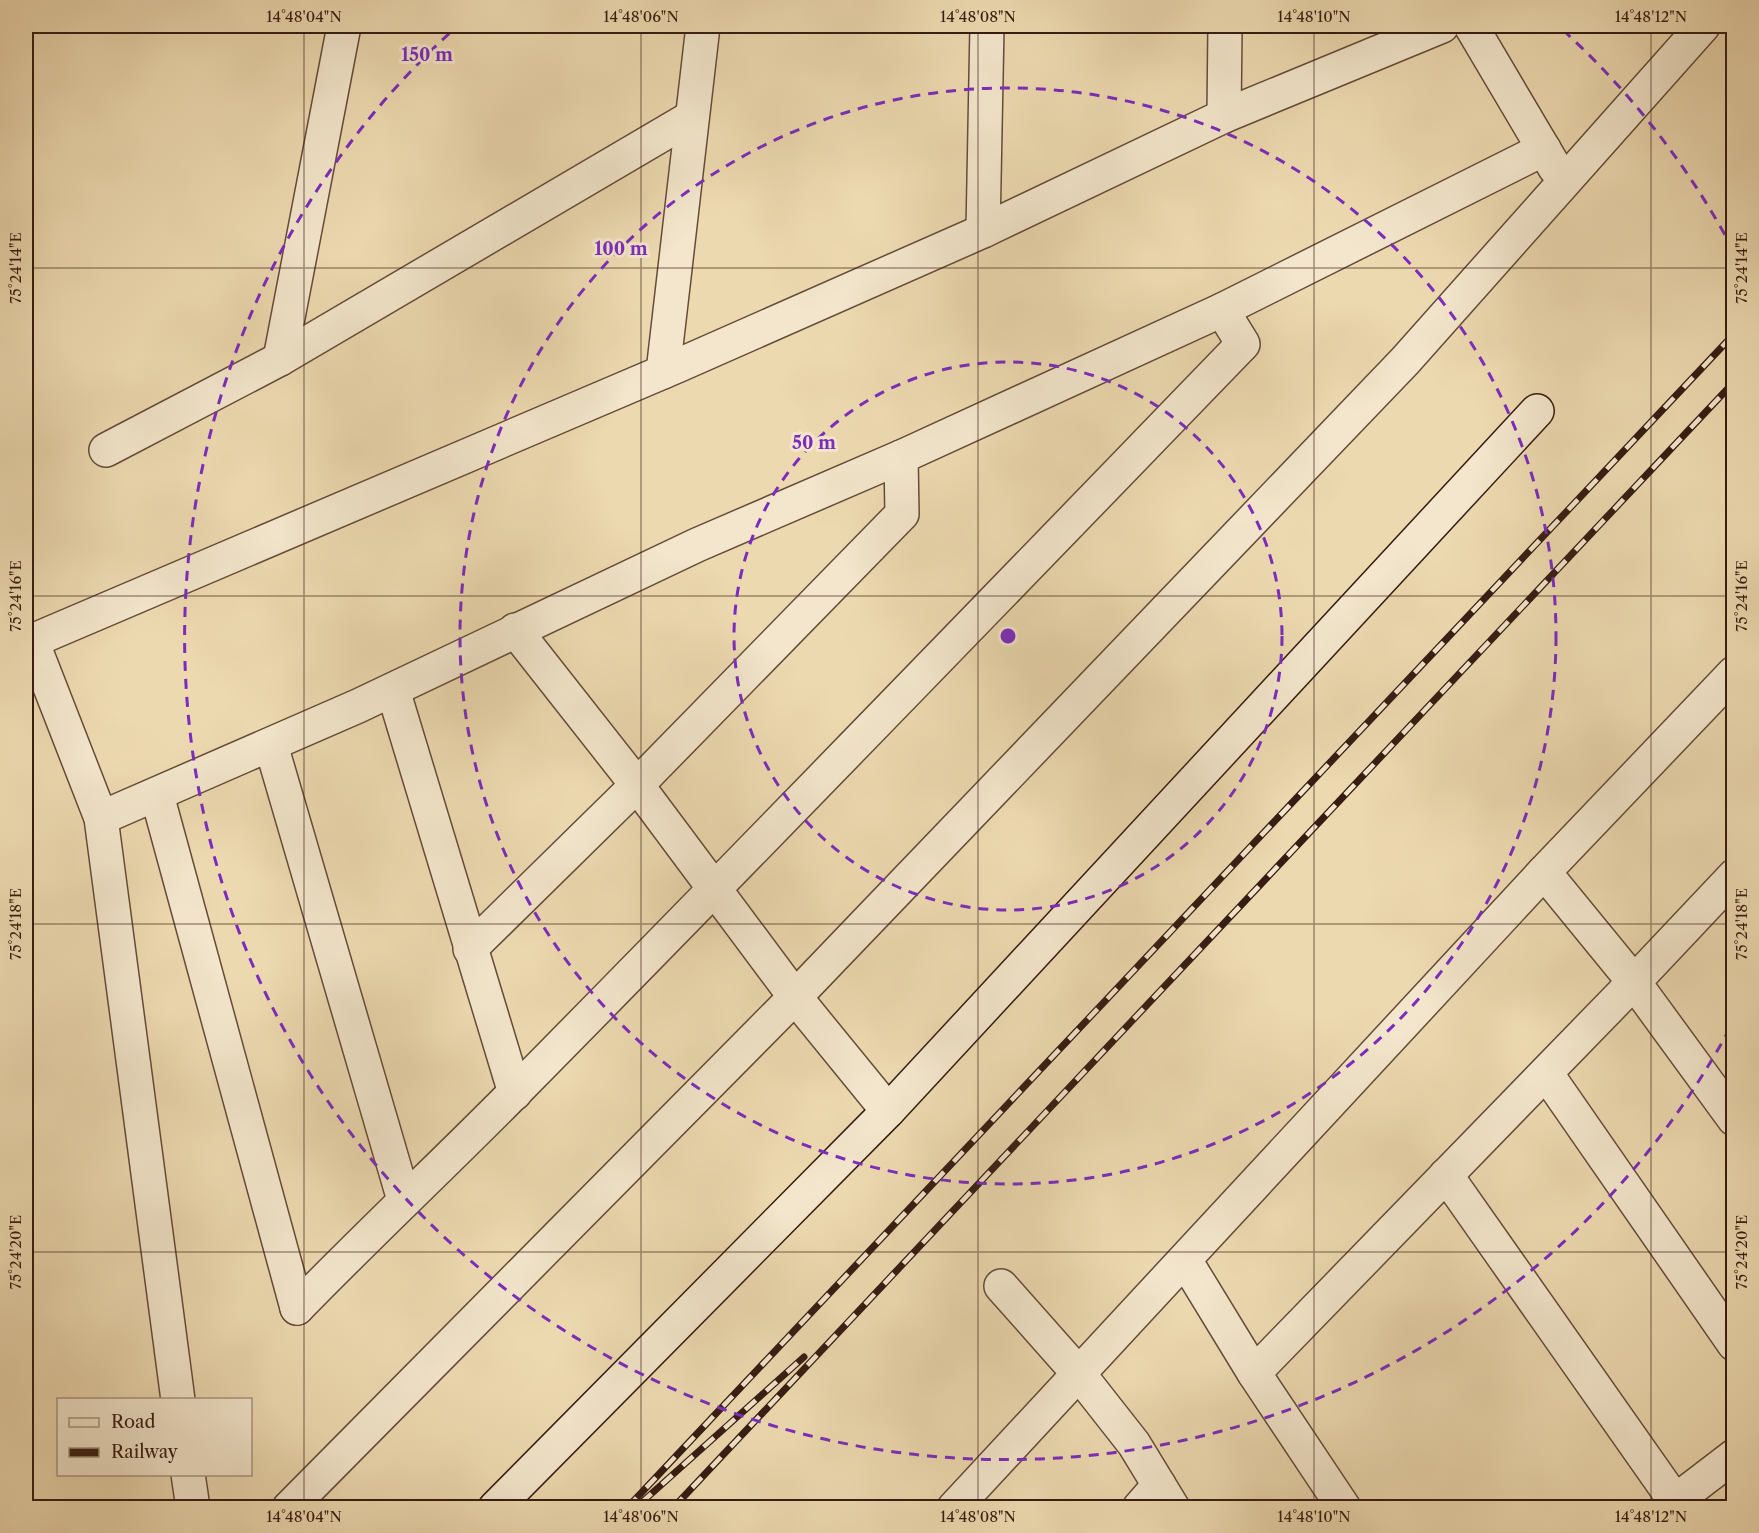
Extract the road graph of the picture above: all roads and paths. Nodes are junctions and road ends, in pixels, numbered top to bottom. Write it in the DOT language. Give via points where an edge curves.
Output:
graph roads {
  1 [pos="344,26"];
  2 [pos="703,26"];
  3 [pos="987,26"];
  4 [pos="1225,26"];
  5 [pos="1442,26"];
  6 [pos="1471,26"];
  7 [pos="1703,26"];
  8 [pos="1224,116"];
  9 [pos="692,117"];
  10 [pos="1544,149"];
  11 [pos="1563,183"];
  12 [pos="983,231"];
  13 [pos="1222,310"];
  14 [pos="280,359"];
  15 [pos="663,372"];
  16 [pos="1537,411"];
  17 [pos="106,450"];
  18 [pos="901,457"];
  19 [pos="515,630"];
  20 [pos="1734,673"];
  21 [pos="393,690"];
  22 [pos="271,745"];
  23 [pos="637,785"];
  24 [pos="157,795"];
  25 [pos="101,818"];
  26 [pos="1544,872"];
  27 [pos="1734,876"];
  28 [pos="715,889"];
  29 [pos="470,949"];
  30 [pos="1634,982"];
  31 [pos="795,997"];
  32 [pos="1546,1073"];
  33 [pos="515,1093"];
  34 [pos="888,1111"];
  35 [pos="1734,1119"];
  36 [pos="1446,1175"];
  37 [pos="404,1200"];
  38 [pos="1185,1260"];
  39 [pos="1001,1286"];
  40 [pos="1734,1344"];
  41 [pos="1254,1372"];
  42 [pos="1079,1374"];
  43 [pos="178,1398"];
  44 [pos="1734,1456"];
  45 [pos="188,1476"];
  46 [pos="1157,1500"];
  47 [pos="1674,1505"];
  48 [pos="193,1508"];
  49 [pos="290,1508"];
  50 [pos="495,1508"];
  51 [pos="954,1508"];
  52 [pos="1344,1508"];
  1 -- 14 [label="street"];
  2 -- 9 [label="street"];
  3 -- 12 [label="street"];
  4 -- 8 [label="street"];
  5 -- 8 [label="street"];
  6 -- 10 [label="street"];
  7 -- 11 [label="street"];
  8 -- 12 [label="street"];
  9 -- 14 [label="street"];
  9 -- 15 [label="street"];
  10 -- 11 [label="street"];
  10 -- 13 [label="street"];
  11 -- 31 [label="street" via="1405,361"];
  12 -- 15 [label="street"];
  13 -- 18 [label="street"];
  13 -- 28 [label="street" via="1243,344"];
  14 -- 17 [label="street"];
  15 -- 25 [label="street" via="32,641"];
  16 -- 34 [label="street"];
  18 -- 19 [label="street" via="697,545"];
  18 -- 23 [label="street" via="902,514"];
  19 -- 21 [label="street"];
  19 -- 23 [label="street"];
  20 -- 26 [label="street"];
  21 -- 22 [label="street"];
  21 -- 29 [label="street"];
  22 -- 24 [label="street"];
  22 -- 37 [label="street"];
  23 -- 28 [label="street"];
  23 -- 29 [label="street"];
  24 -- 25 [label="street"];
  24 -- 37 [label="street" via="297,1308"];
  25 -- 43 [label="street"];
  26 -- 30 [label="street"];
  26 -- 38 [label="street"];
  27 -- 30 [label="street"];
  28 -- 31 [label="street"];
  28 -- 33 [label="street"];
  29 -- 33 [label="street"];
  30 -- 32 [label="street"];
  30 -- 35 [label="street"];
  31 -- 34 [label="street"];
  31 -- 49 [label="street"];
  32 -- 36 [label="street"];
  32 -- 40 [label="street"];
  33 -- 37 [label="street"];
  34 -- 50 [label="street"];
  36 -- 41 [label="street"];
  36 -- 47 [label="street"];
  38 -- 41 [label="street"];
  38 -- 42 [label="street"];
  39 -- 42 [label="street"];
  41 -- 52 [label="street"];
  42 -- 46 [label="street" via="1134,1444"];
  42 -- 51 [label="street"];
  44 -- 47 [label="street"];
  45 -- 48 [label="street"];
}
